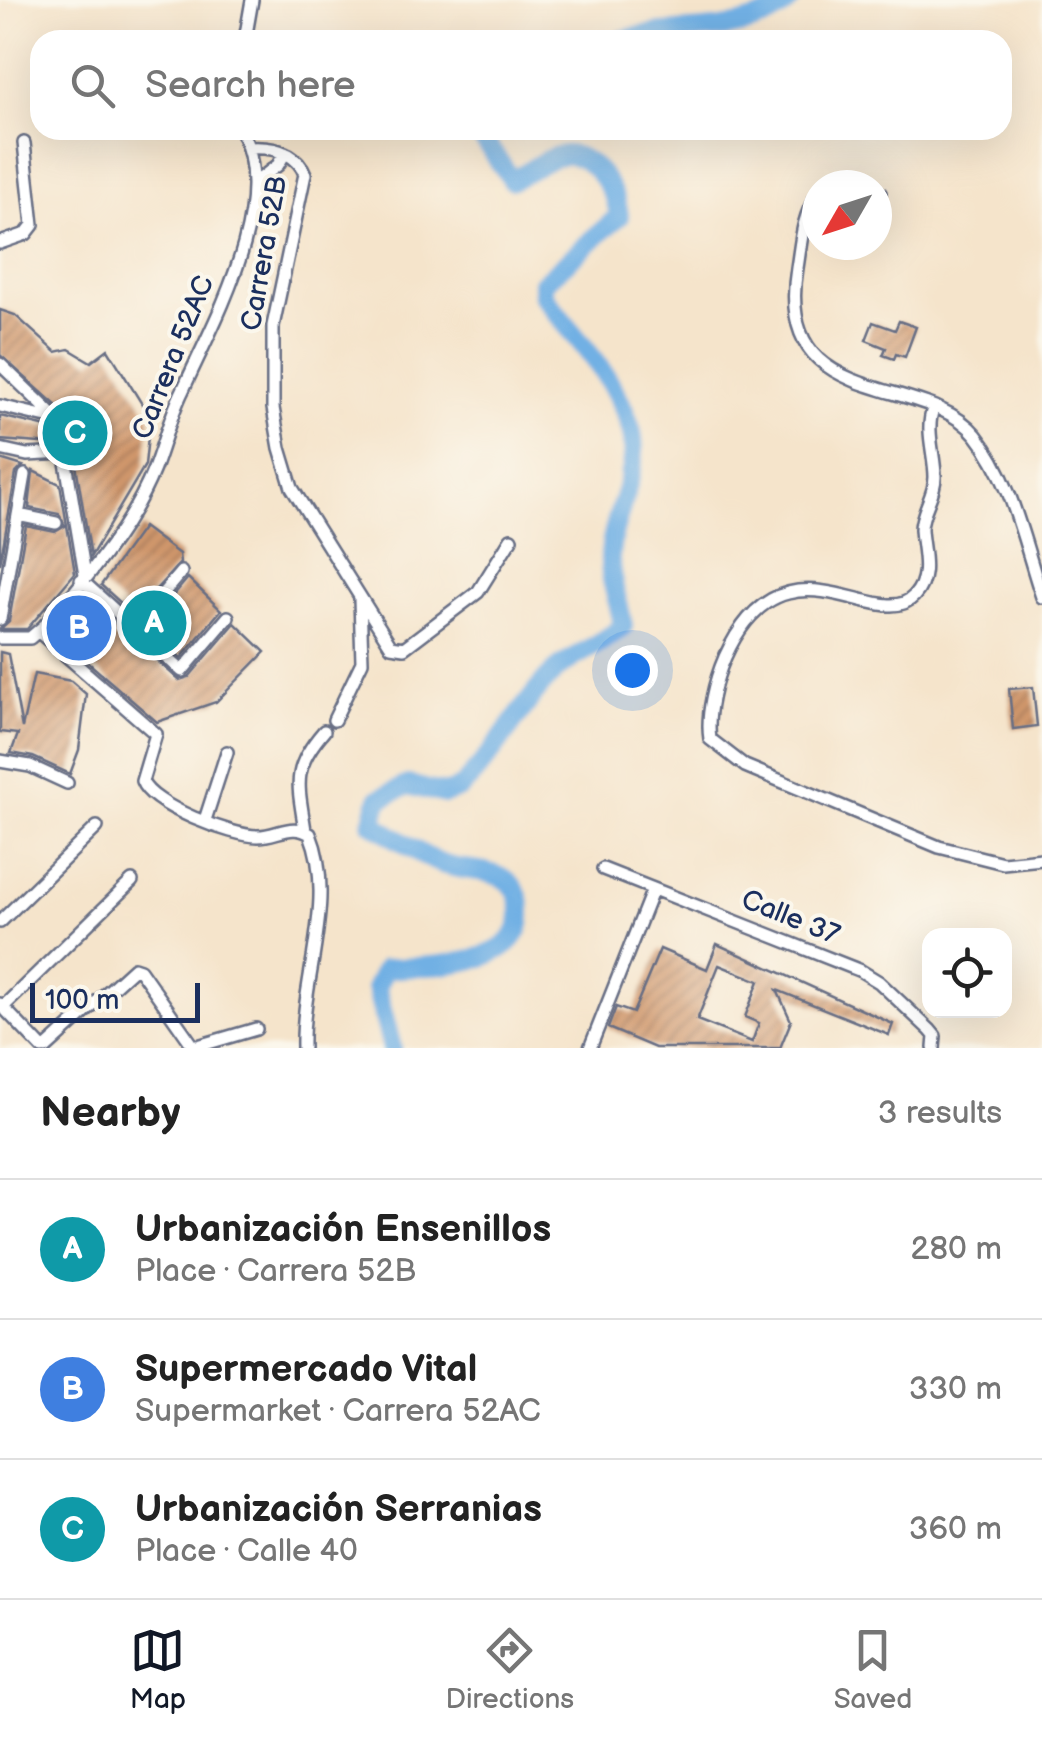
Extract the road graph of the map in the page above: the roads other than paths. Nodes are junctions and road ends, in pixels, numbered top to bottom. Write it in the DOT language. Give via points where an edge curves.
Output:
graph roads {
  1 [pos="252,0"];
  2 [pos="248,30"];
  3 [pos="246,140"];
  4 [pos="24,143"];
  5 [pos="250,148"];
  6 [pos="285,153"];
  7 [pos="256,182"];
  8 [pos="802,239"];
  9 [pos="0,243"];
  10 [pos="0,364"];
  11 [pos="0,406"];
  12 [pos="933,409"];
  13 [pos="60,420"];
  14 [pos="0,449"];
  15 [pos="66,452"];
  16 [pos="24,475"];
  17 [pos="18,515"];
  18 [pos="56,522"];
  19 [pos="511,539"];
  20 [pos="180,572"];
  21 [pos="83,578"];
  22 [pos="359,595"];
  23 [pos="1042,596"];
  24 [pos="228,617"];
  25 [pos="0,619"];
  26 [pos="134,629"];
  27 [pos="39,632"];
  28 [pos="0,638"];
  29 [pos="334,720"];
  30 [pos="324,732"];
  31 [pos="226,752"];
  32 [pos="0,761"];
  33 [pos="67,783"];
  34 [pos="205,820"];
  35 [pos="97,827"];
  36 [pos="305,830"];
  37 [pos="1042,859"];
  38 [pos="603,868"];
  39 [pos="132,882"];
  40 [pos="654,889"];
  41 [pos="0,922"];
  42 [pos="1,1006"];
  43 [pos="256,1029"];
  44 [pos="936,1046"];
  45 [pos="44,1048"];
  46 [pos="193,1048"];
  47 [pos="303,1048"];
  48 [pos="590,1048"];
  1 -- 2 [label="street"];
  3 -- 5 [label="street, Carrera 52AC"];
  4 -- 9 [label="street" via="33,224 26,234"];
  5 -- 6 [label="street, Carrera 52B"];
  5 -- 7 [label="street, Carrera 52AC"];
  6 -- 7 [label="street, Carrera 52B"];
  6 -- 22 [label="street, Carrera 52B" via="302,166 305,182 279,286 273,408 292,488"];
  7 -- 21 [label="street, Carrera 52AC" via="215,330 178,400 152,473"];
  8 -- 12 [label="street" via="792,297 796,319 823,363"];
  10 -- 13 [label="street"];
  11 -- 13 [label="street"];
  12 -- 23 [label="street" via="951,412 984,449 1007,490"];
  12 -- 37 [label="street" via="935,482 920,526 926,553 914,595 899,603 810,591 771,597 737,631 722,664 710,739 732,760 939,847 1003,862"];
  13 -- 15 [label="street"];
  14 -- 15 [label="street"];
  15 -- 21 [label="street"];
  16 -- 17 [label="street"];
  17 -- 18 [label="street"];
  17 -- 25 [label="street"];
  19 -- 22 [label="street, Carrera 52B" via="478,592 404,648 391,646"];
  20 -- 26 [label="street"];
  21 -- 26 [label="street"];
  21 -- 27 [label="street, Carrera 52AC"];
  22 -- 29 [label="street" via="362,662"];
  24 -- 26 [label="street" via="182,671"];
  27 -- 28 [label="street"];
  27 -- 34 [label="street" via="156,734 142,782 151,796"];
  30 -- 36 [label="street" via="300,764"];
  31 -- 34 [label="street"];
  32 -- 33 [label="street"];
  34 -- 36 [label="street" via="248,836"];
  35 -- 41 [label="street"];
  36 -- 47 [label="street" via="316,849 320,886"];
  38 -- 40 [label="street, Calle 37"];
  39 -- 42 [label="street"];
  40 -- 44 [label="street, Calle 37" via="861,971 905,1006 935,1036"];
  40 -- 48 [label="street"];
  42 -- 45 [label="street"];
  43 -- 46 [label="street"];
  45 -- 46 [label="street" via="134,968"];
}
